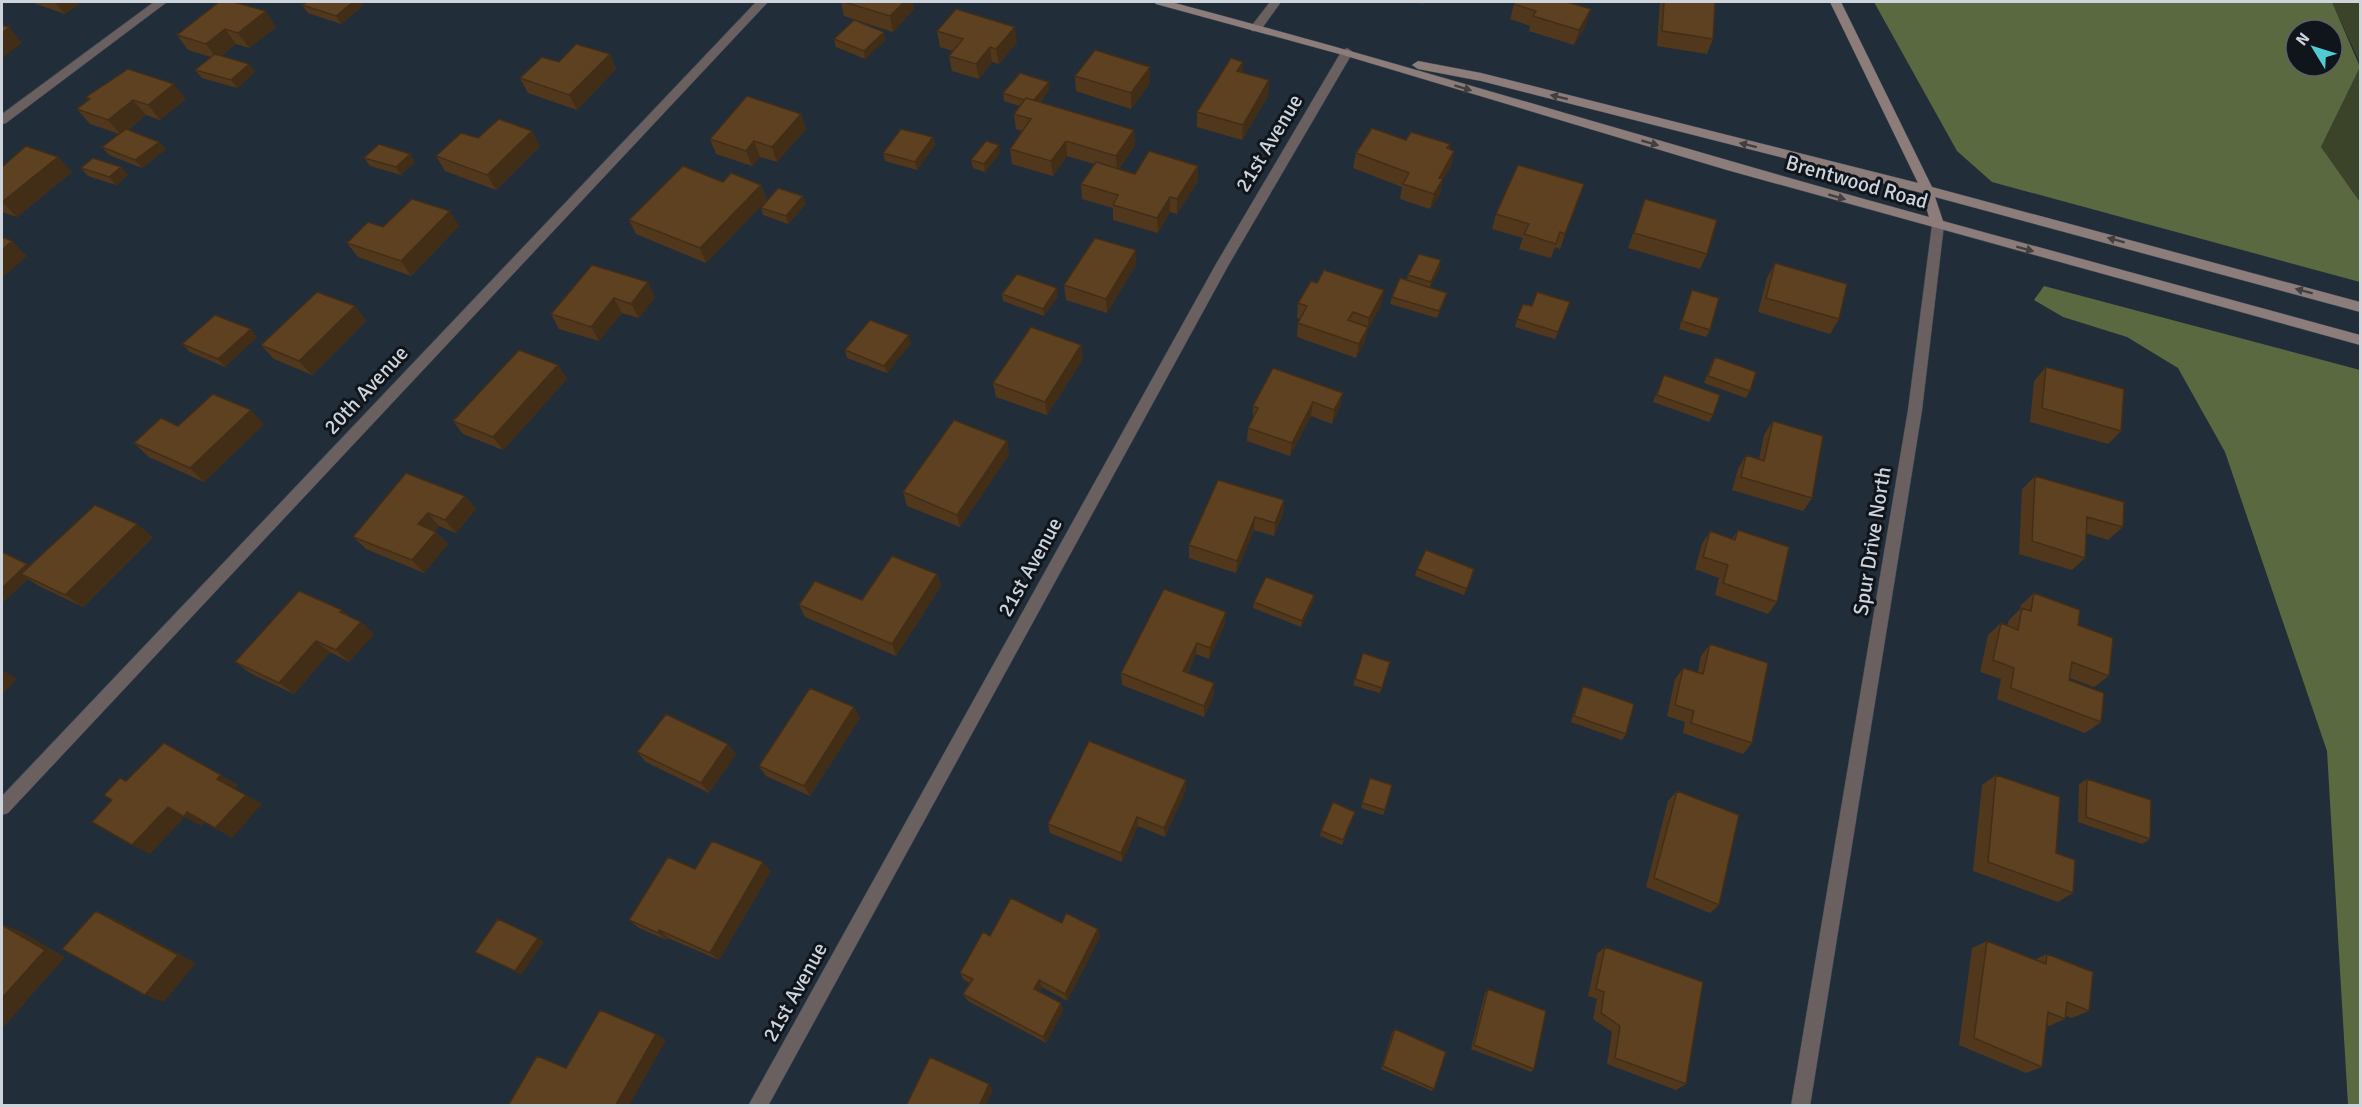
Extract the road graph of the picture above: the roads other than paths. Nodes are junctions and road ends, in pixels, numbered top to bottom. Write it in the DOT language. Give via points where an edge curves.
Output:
graph roads {
  1 [pos="161,2"];
  2 [pos="762,2"];
  3 [pos="1160,2"];
  4 [pos="1275,2"];
  5 [pos="1836,2"];
  6 [pos="1256,27"];
  7 [pos="1347,52"];
  8 [pos="2,120"];
  9 [pos="1927,190"];
  10 [pos="1938,225"];
  11 [pos="2361,307"];
  12 [pos="2361,340"];
  13 [pos="2,807"];
  14 [pos="757,1106"];
  15 [pos="1800,1106"];
  1 -- 8 [label="street"];
  2 -- 13 [label="street, 20th Avenue"];
  3 -- 6 [label="street, Brentwood Road"];
  4 -- 6 [label="street"];
  5 -- 9 [label="street, Spur Drive North"];
  6 -- 7 [label="street, Brentwood Road"];
  9 -- 7 [label="street, Brentwood Road, one-way" via="1481,77"];
  7 -- 10 [label="street, Brentwood Road, one-way"];
  7 -- 14 [label="street, 21st Avenue" via="1216,274"];
  9 -- 10 [label="street, Spur Drive North"];
  11 -- 9 [label="street, Brentwood Road, one-way"];
  10 -- 12 [label="street, Brentwood Road, one-way"];
  10 -- 15 [label="street, Spur Drive North" via="1915,410"];
}
